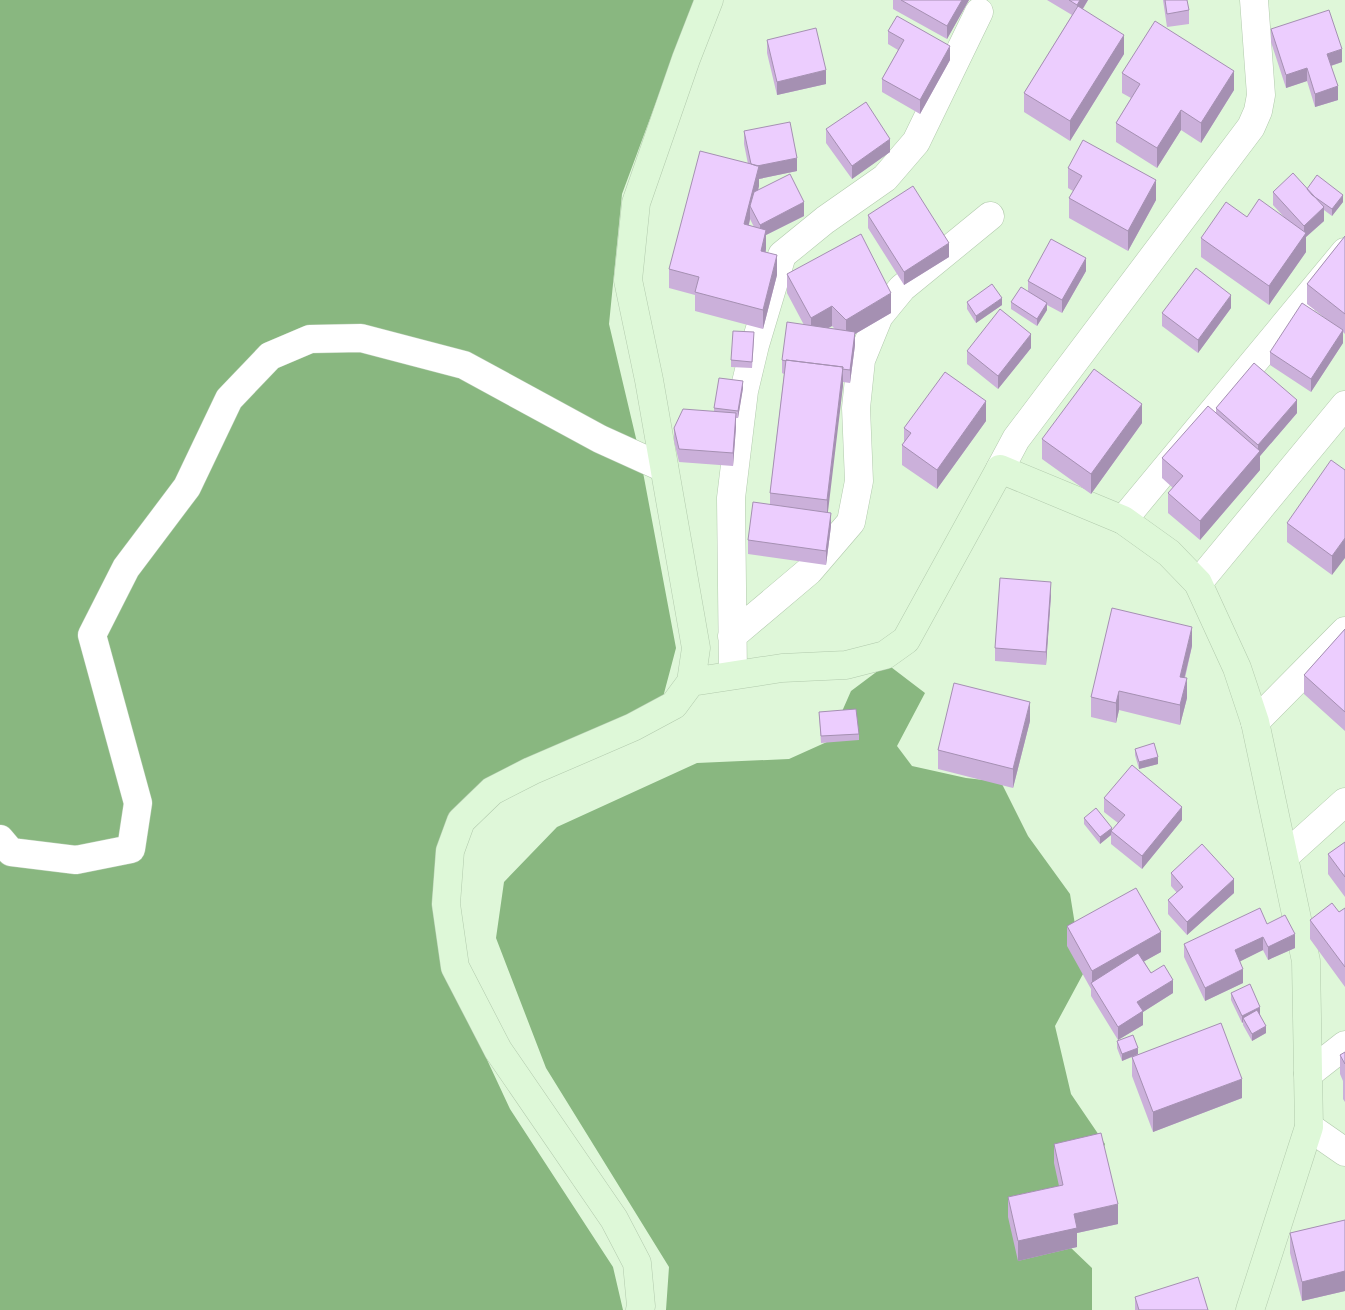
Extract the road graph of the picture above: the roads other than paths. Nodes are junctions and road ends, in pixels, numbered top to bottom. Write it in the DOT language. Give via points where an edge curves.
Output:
graph roads {
  1 [pos="710,0"];
  2 [pos="1254,0"];
  3 [pos="979,12"];
  4 [pos="990,216"];
  5 [pos="1345,252"];
  6 [pos="1345,405"];
  7 [pos="664,468"];
  8 [pos="1000,469"];
  9 [pos="1123,520"];
  10 [pos="1198,583"];
  11 [pos="1345,631"];
  12 [pos="732,636"];
  13 [pos="733,675"];
  14 [pos="691,682"];
  15 [pos="1255,722"];
  16 [pos="1345,802"];
  17 [pos="0,839"];
  18 [pos="1284,857"];
  19 [pos="1345,1045"];
  20 [pos="1308,1074"];
  21 [pos="1309,1127"];
  22 [pos="1345,1152"];
  23 [pos="640,1310"];
  24 [pos="1250,1310"];
  1 -- 7 [label="main road" via="636,203 628,280"];
  2 -- 8 [label="street" via="1261,95 1251,128 1016,439"];
  3 -- 12 [label="street" via="916,142 885,178 782,255 744,391 731,498"];
  4 -- 12 [label="street" via="902,288 879,316 861,360 856,408 859,482 851,522 809,572"];
  5 -- 9 [label="street"];
  6 -- 10 [label="street"];
  7 -- 14 [label="main road" via="696,648"];
  7 -- 17 [label="street" via="600,438 464,365 361,338 310,339 270,356 229,399 186,487 126,568 92,635 138,803 131,849 76,860 11,852"];
  8 -- 9 [label="main road"];
  8 -- 13 [label="main road" via="906,640 885,655 846,665 782,668"];
  9 -- 10 [label="main road" via="1170,553"];
  10 -- 15 [label="main road" via="1237,668"];
  11 -- 15 [label="street"];
  12 -- 13 [label="street"];
  13 -- 14 [label="main road"];
  14 -- 23 [label="main road" via="674,705 492,791 461,821 450,851 446,904 455,967 498,1050 618,1226 637,1263"];
  15 -- 18 [label="main road"];
  16 -- 18 [label="street"];
  18 -- 20 [label="main road" via="1306,961"];
  19 -- 20 [label="street"];
  20 -- 21 [label="main road"];
  21 -- 22 [label="street"];
  21 -- 24 [label="main road"];
}
